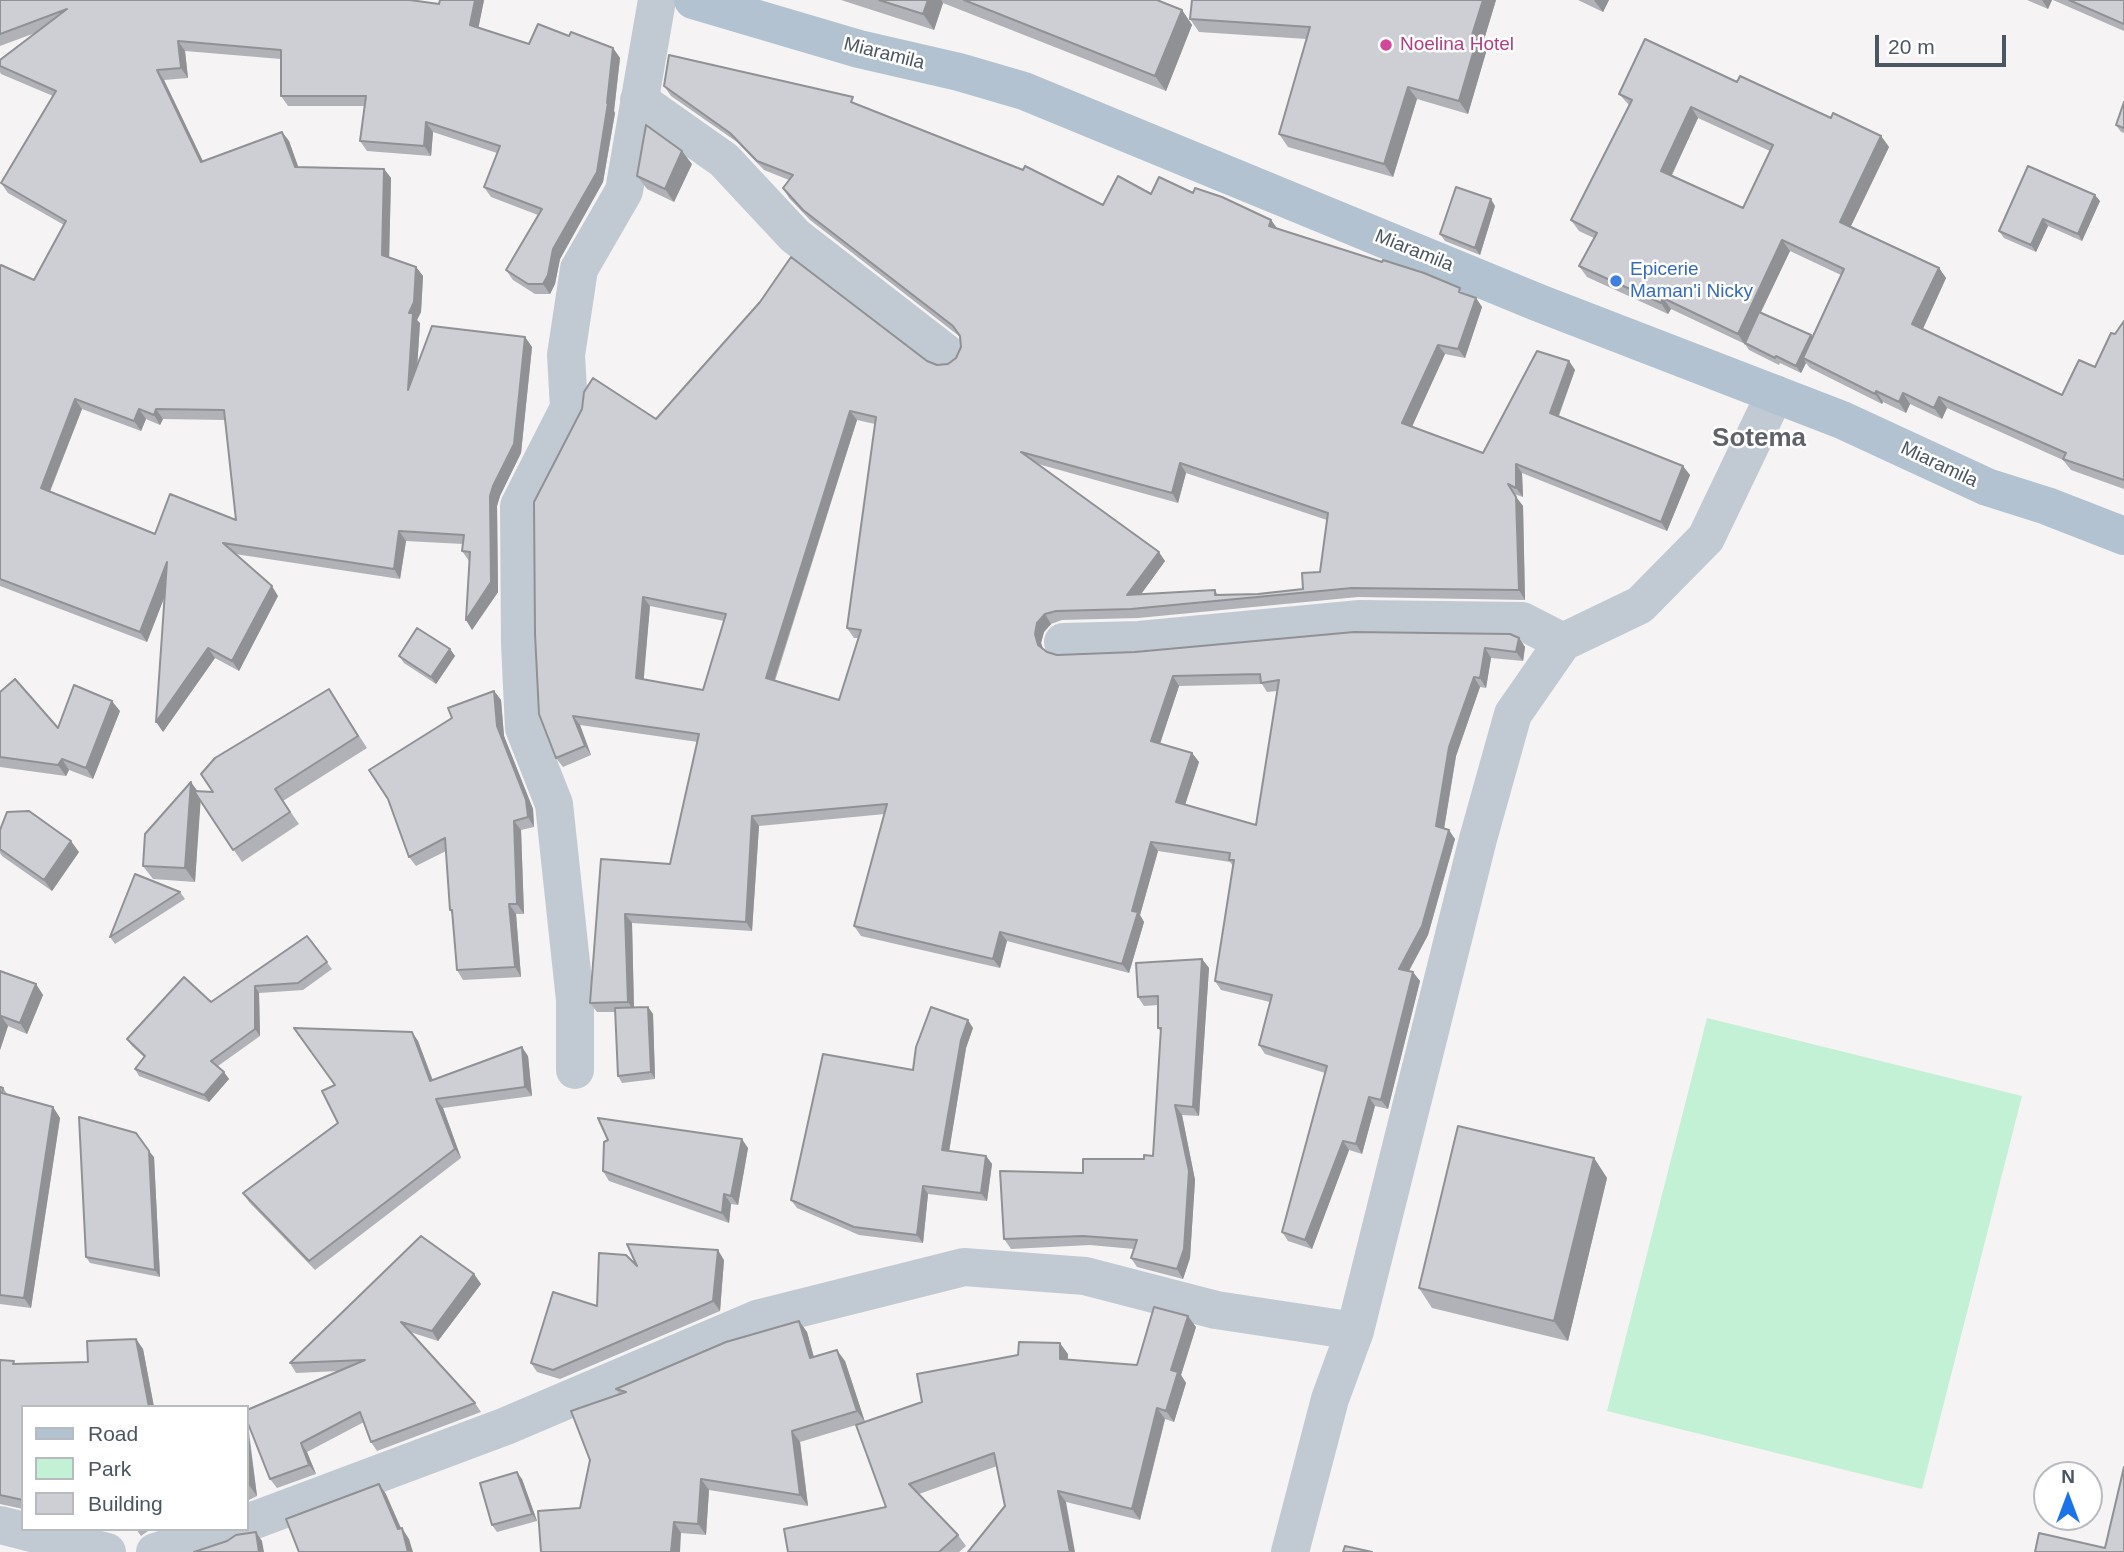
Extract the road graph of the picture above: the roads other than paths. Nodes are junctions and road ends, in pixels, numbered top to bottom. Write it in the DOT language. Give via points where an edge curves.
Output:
graph roads {
  1 [pos="657,0"];
  2 [pos="693,0"];
  3 [pos="639,100"];
  4 [pos="946,353"];
  5 [pos="1775,394"];
  6 [pos="2124,536"];
  7 [pos="1063,642"];
  8 [pos="1563,642"];
  9 [pos="575,1070"];
  10 [pos="1355,1331"];
  11 [pos="248,1523"];
  12 [pos="0,1525"];
  13 [pos="21,1530"];
  14 [pos="24,1531"];
  15 [pos="220,1531"];
  16 [pos="107,1552"];
  17 [pos="155,1552"];
  18 [pos="1290,1552"];
  1 -- 3 [label="street"];
  2 -- 5 [label="main road, Miaramila" via="1024,91 1539,303"];
  3 -- 4 [label="street" via="724,160 795,236"];
  3 -- 9 [label="street" via="624,191 579,269 566,355 569,408 519,506 524,728 554,804 575,1000"];
  5 -- 6 [label="main road, Miaramila" via="1987,488"];
  5 -- 8 [label="street" via="1706,538 1640,604"];
  7 -- 8 [label="street" via="1139,640 1360,619 1522,621"];
  8 -- 10 [label="street" via="1513,714"];
  10 -- 11 [label="street" via="1216,1310 1085,1276 964,1267 757,1319 506,1426"];
  10 -- 18 [label="street" via="1330,1399"];
  12 -- 13 [label="street"];
  14 -- 16 [label="street"];
  15 -- 17 [label="street"];
}
